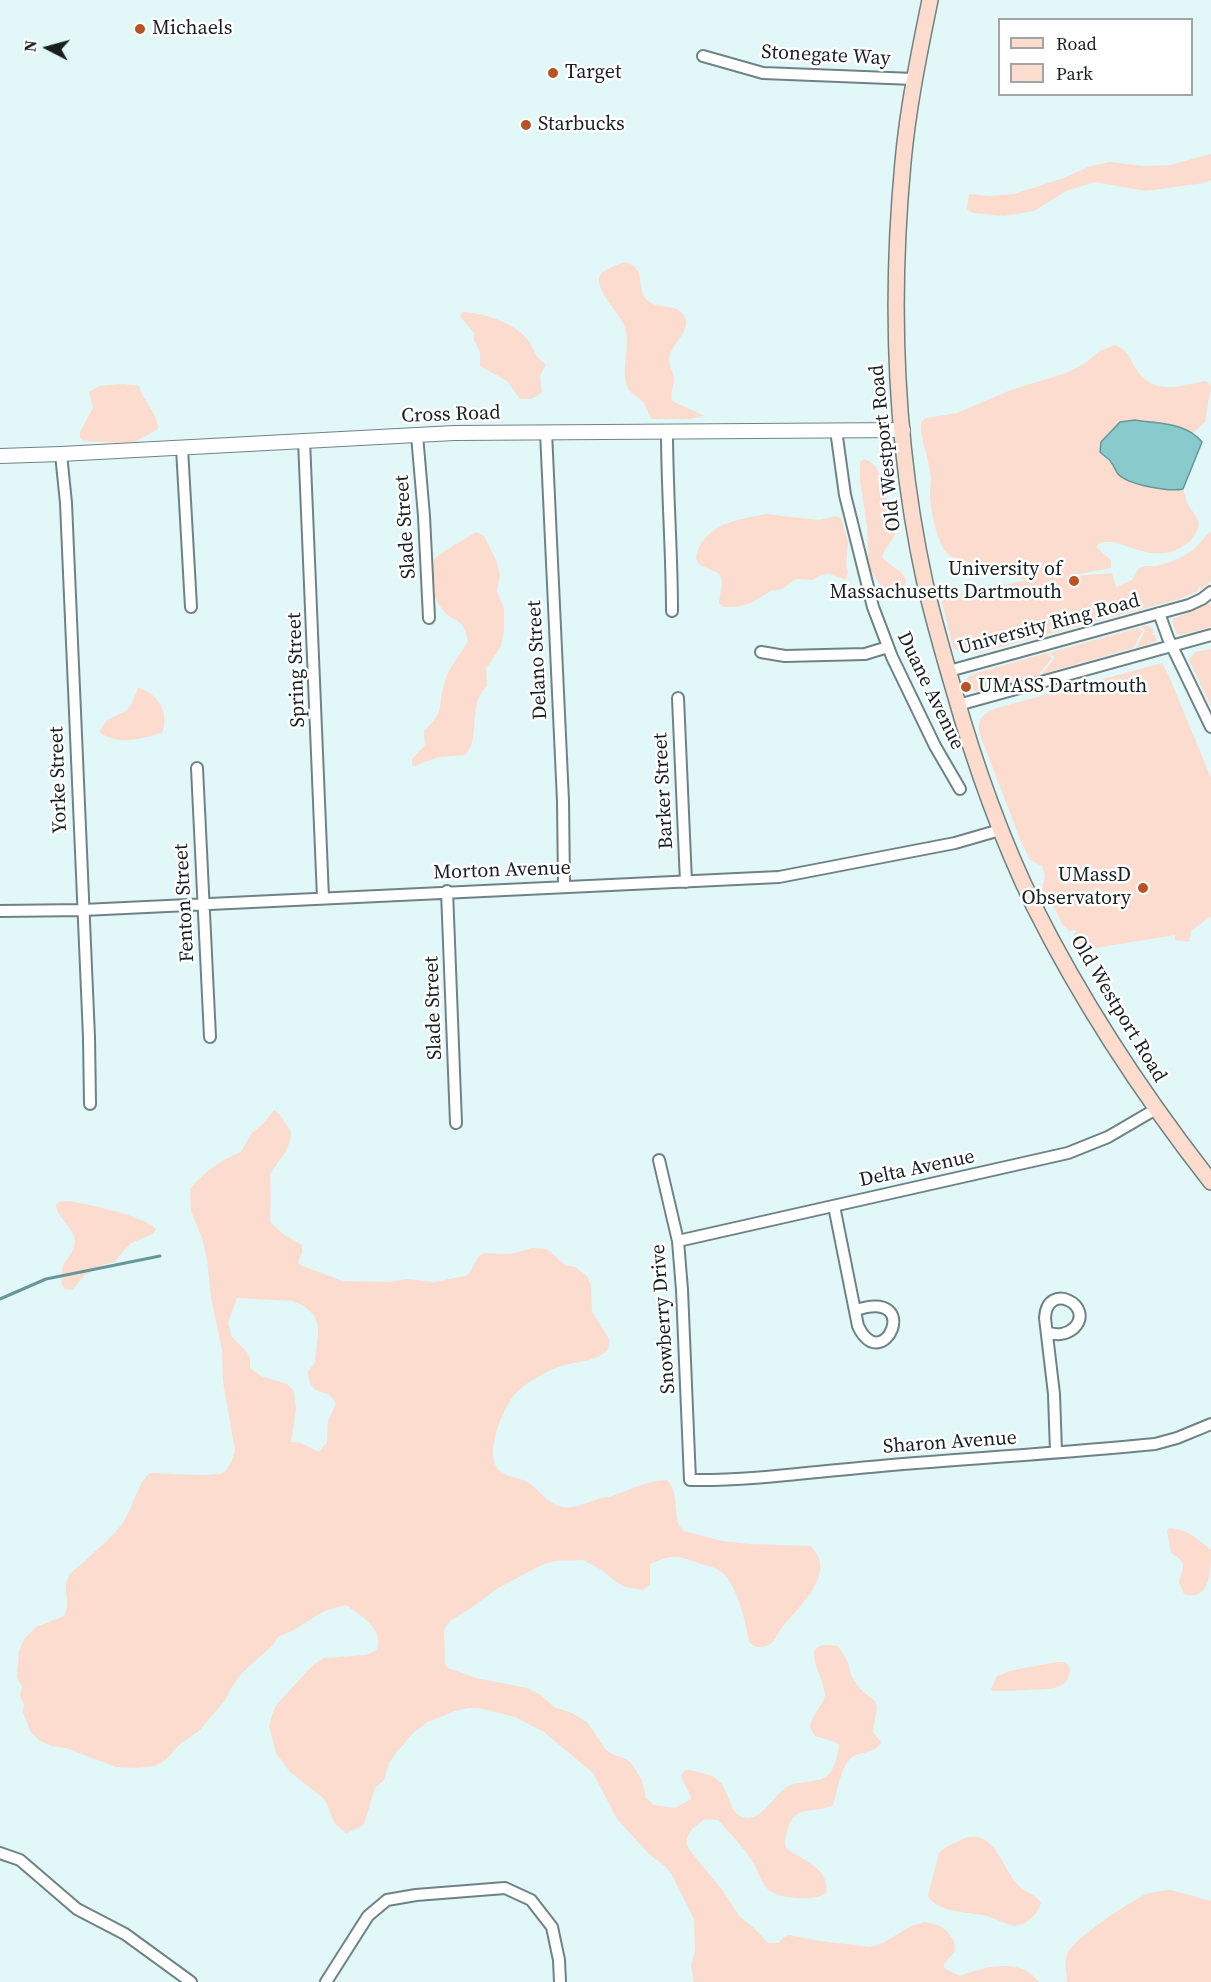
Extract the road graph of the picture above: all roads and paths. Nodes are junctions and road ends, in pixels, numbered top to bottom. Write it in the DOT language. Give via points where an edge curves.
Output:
graph roads {
  1 [pos="930,0"];
  2 [pos="703,56"];
  3 [pos="914,79"];
  4 [pos="836,430"];
  5 [pos="903,430"];
  6 [pos="667,431"];
  7 [pos="546,432"];
  8 [pos="417,435"];
  9 [pos="304,440"];
  10 [pos="182,448"];
  11 [pos="61,454"];
  12 [pos="0,456"];
  13 [pos="1211,592"];
  14 [pos="191,608"];
  15 [pos="672,611"];
  16 [pos="1160,613"];
  17 [pos="429,618"];
  18 [pos="1211,637"];
  19 [pos="1172,646"];
  20 [pos="888,647"];
  21 [pos="761,652"];
  22 [pos="948,671"];
  23 [pos="678,698"];
  24 [pos="958,705"];
  25 [pos="1211,727"];
  26 [pos="197,768"];
  27 [pos="960,789"];
  28 [pos="1000,830"];
  29 [pos="686,882"];
  30 [pos="564,886"];
  31 [pos="447,891"];
  32 [pos="323,898"];
  33 [pos="203,903"];
  34 [pos="83,910"];
  35 [pos="0,911"];
  36 [pos="210,1037"];
  37 [pos="90,1104"];
  38 [pos="1156,1109"];
  39 [pos="456,1123"];
  40 [pos="659,1160"];
  41 [pos="1211,1182"];
  42 [pos="834,1206"];
  43 [pos="678,1241"];
  44 [pos="856,1310"];
  45 [pos="1047,1333"];
  46 [pos="1211,1424"];
  47 [pos="1056,1452"];
  48 [pos="689,1478"];
  49 [pos="0,1853"];
  50 [pos="191,1982"];
  51 [pos="326,1982"];
  52 [pos="560,1982"];
  1 -- 3 [label="main road, Old Westport Road"];
  2 -- 3 [label="street, Stonegate Way" via="763,73"];
  3 -- 5 [label="main road, Old Westport Road" via="903,160 897,275"];
  4 -- 5 [label="street, Cross Road"];
  4 -- 6 [label="street, Cross Road"];
  4 -- 20 [label="street, Duane Avenue" via="845,495 873,606"];
  5 -- 22 [label="main road, Old Westport Road" via="918,546"];
  6 -- 7 [label="street, Cross Road"];
  6 -- 15 [label="street"];
  7 -- 8 [label="street, Cross Road"];
  7 -- 30 [label="street, Delano Street"];
  8 -- 9 [label="street, Cross Road"];
  8 -- 17 [label="street, Slade Street"];
  9 -- 10 [label="street, Cross Road"];
  9 -- 32 [label="street, Spring Street"];
  10 -- 11 [label="street, Cross Road"];
  10 -- 14 [label="street"];
  11 -- 12 [label="street, Cross Road"];
  11 -- 34 [label="street, Yorke Street"];
  13 -- 16 [label="street, University Ring Road" via="1194,603"];
  16 -- 19 [label="street, University Ring Road"];
  16 -- 22 [label="street, University Ring Road"];
  18 -- 19 [label="street"];
  19 -- 24 [label="street"];
  19 -- 25 [label="street, University Ring Road"];
  20 -- 21 [label="street" via="865,654 784,656"];
  20 -- 27 [label="street, Duane Avenue"];
  22 -- 24 [label="main road, Old Westport Road"];
  23 -- 29 [label="street, Barker Street"];
  24 -- 28 [label="main road, Old Westport Road"];
  26 -- 33 [label="street, Fenton Street"];
  28 -- 29 [label="street, Morton Avenue" via="818,871"];
  28 -- 38 [label="main road, Old Westport Road" via="1069,972"];
  29 -- 30 [label="street, Morton Avenue"];
  30 -- 31 [label="street, Morton Avenue"];
  31 -- 32 [label="street, Morton Avenue"];
  31 -- 39 [label="street, Slade Street"];
  32 -- 33 [label="street, Morton Avenue"];
  33 -- 34 [label="street, Morton Avenue"];
  33 -- 36 [label="street, Fenton Street"];
  34 -- 35 [label="street, Morton Avenue"];
  34 -- 37 [label="street, Yorke Street"];
  38 -- 41 [label="main road, Old Westport Road"];
  38 -- 42 [label="street, Delta Avenue" via="1108,1137 1068,1153"];
  40 -- 43 [label="street, Snowberry Drive"];
  42 -- 43 [label="street, Delta Avenue"];
  42 -- 44 [label="street"];
  43 -- 48 [label="street, Snowberry Drive"];
  45 -- 47 [label="street"];
  46 -- 47 [label="street, Sharon Avenue" via="1155,1444"];
  47 -- 48 [label="street, Sharon Avenue" via="731,1480"];
  49 -- 50 [label="street" via="20,1860 77,1909 125,1934"];
  51 -- 52 [label="street" via="368,1916 387,1900 505,1888 531,1900 552,1927"];
}
